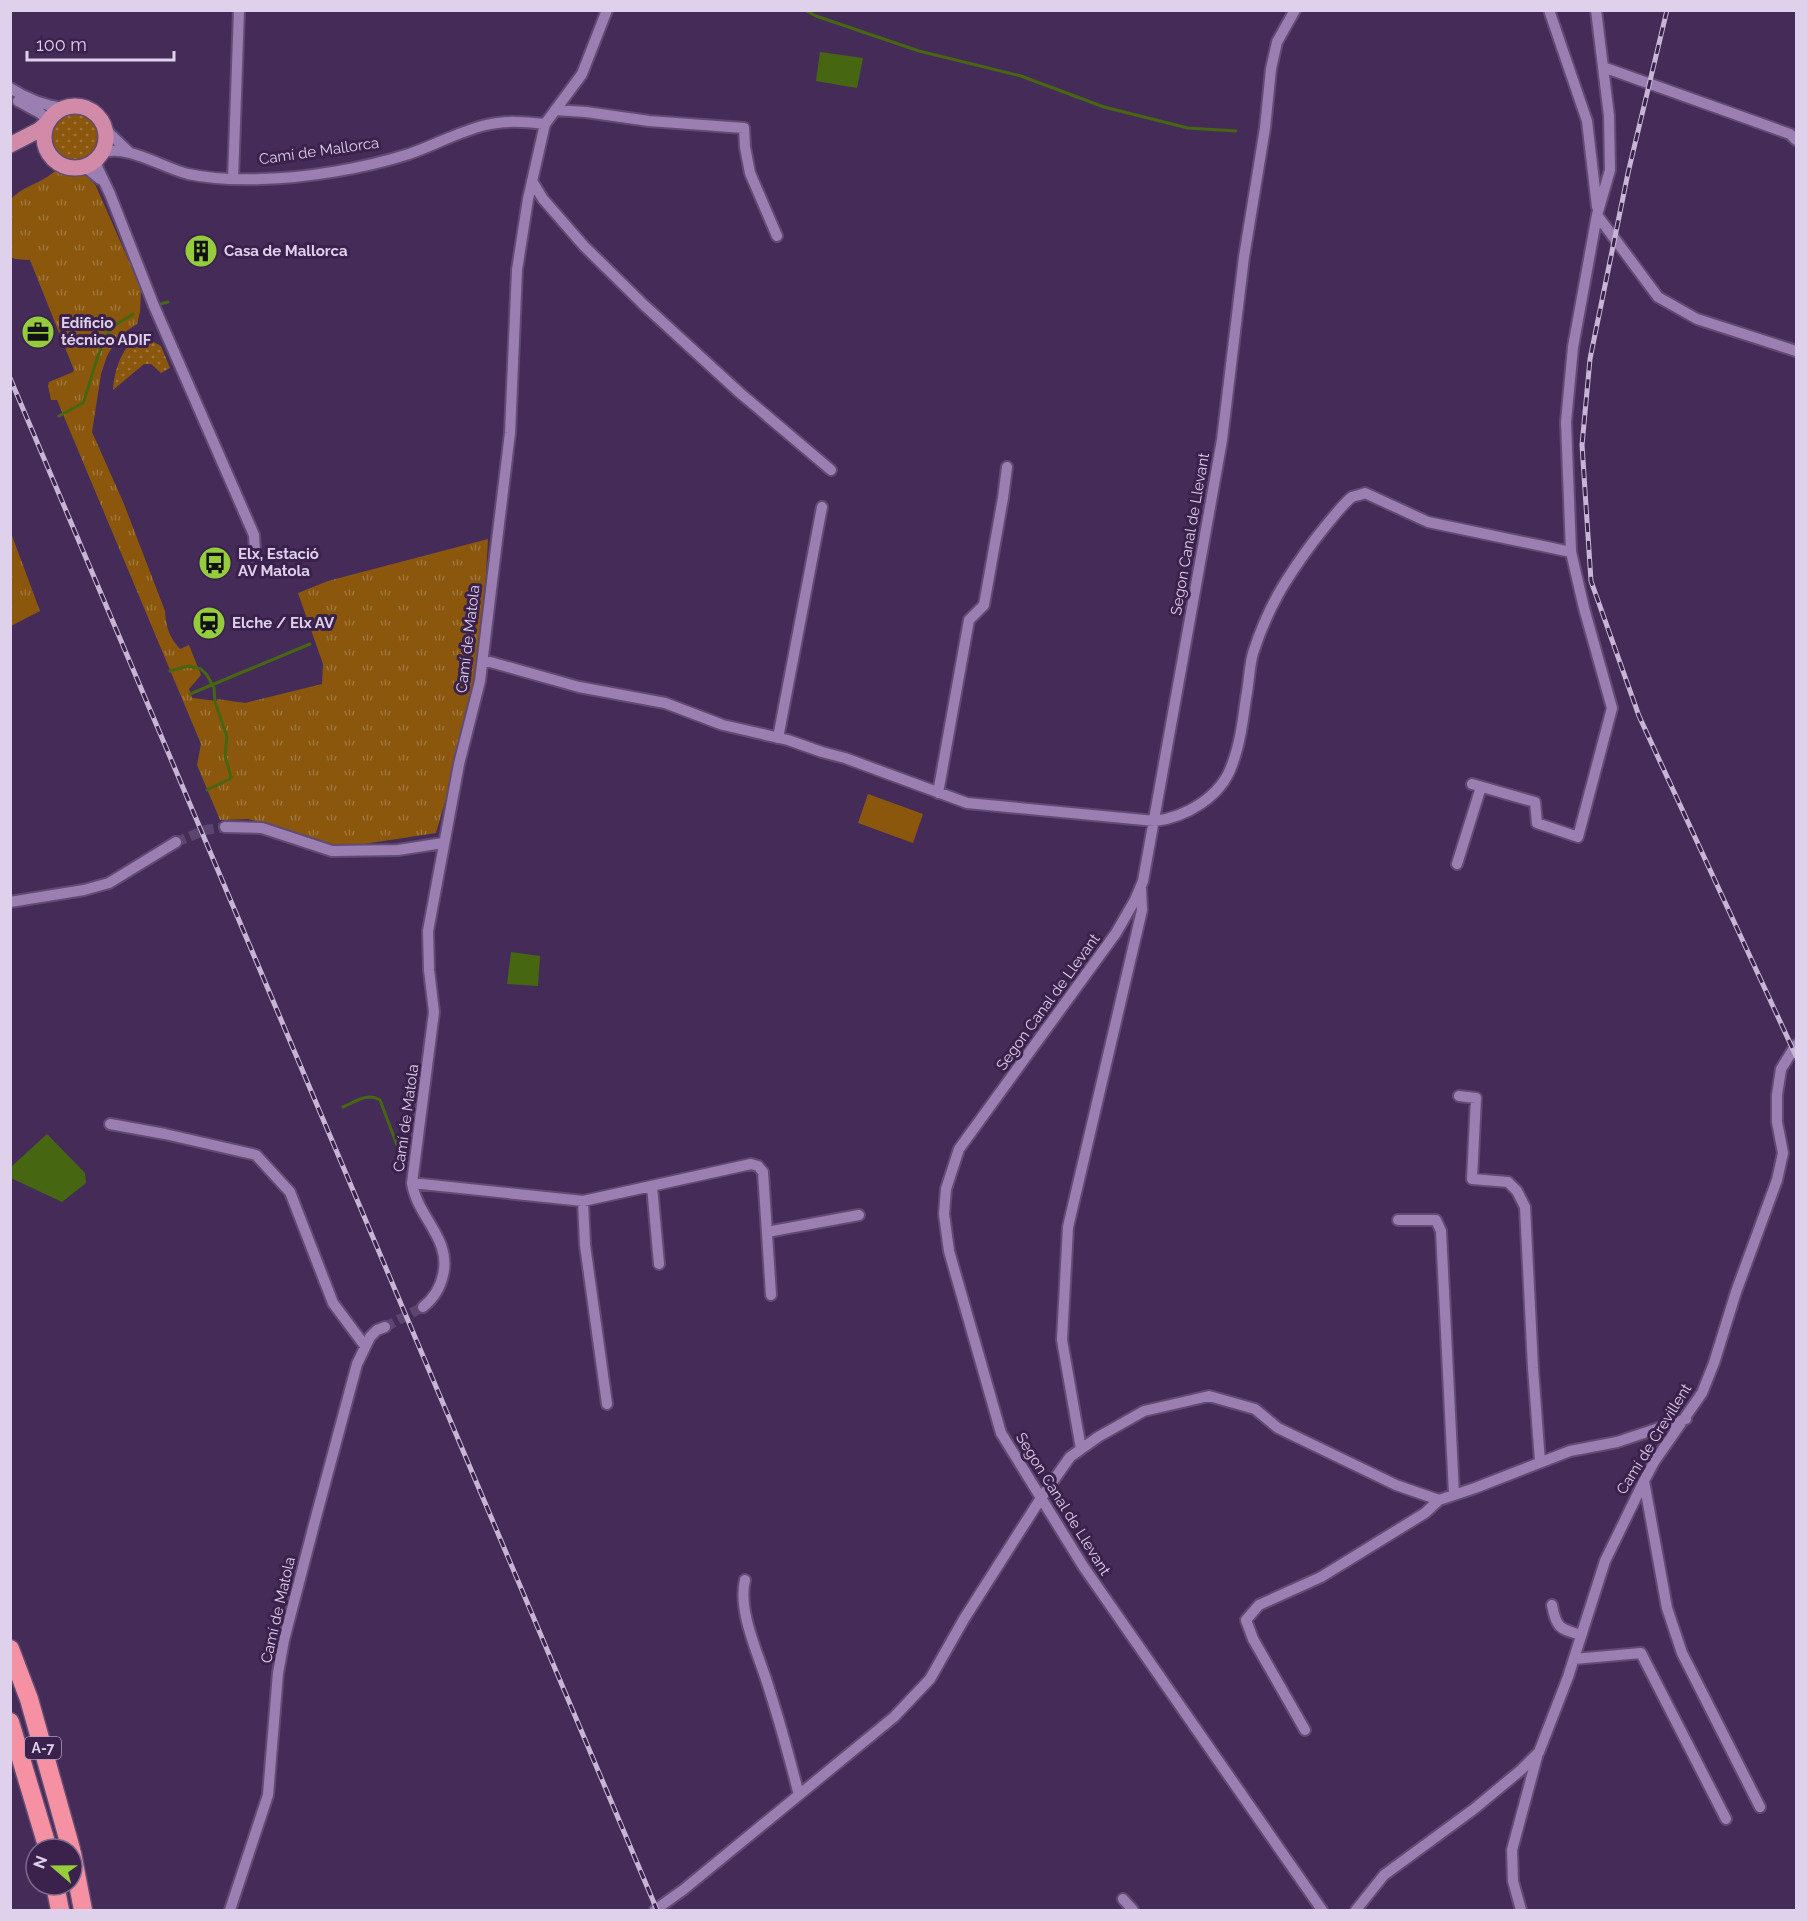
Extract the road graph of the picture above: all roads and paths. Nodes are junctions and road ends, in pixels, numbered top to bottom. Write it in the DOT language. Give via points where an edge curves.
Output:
graph roads {
  1 [pos="239,10"];
  2 [pos="607,10"];
  3 [pos="1294,10"];
  4 [pos="1549,10"];
  5 [pos="1596,10"];
  6 [pos="1603,67"];
  7 [pos="10,88"];
  8 [pos="10,96"];
  9 [pos="63,108"];
  10 [pos="555,110"];
  11 [pos="49,121"];
  12 [pos="545,124"];
  13 [pos="105,129"];
  14 [pos="1797,140"];
  15 [pos="10,145"];
  16 [pos="46,145"];
  17 [pos="132,154"];
  18 [pos="94,159"];
  19 [pos="233,179"];
  20 [pos="532,181"];
  21 [pos="1597,215"];
  22 [pos="777,236"];
  23 [pos="1797,351"];
  24 [pos="1007,467"];
  25 [pos="831,470"];
  26 [pos="822,507"];
  27 [pos="1571,552"];
  28 [pos="248,558"];
  29 [pos="483,660"];
  30 [pos="778,738"];
  31 [pos="938,794"];
  32 [pos="1155,820"];
  33 [pos="225,827"];
  34 [pos="176,842"];
  35 [pos="444,843"];
  36 [pos="1457,864"];
  37 [pos="1141,886"];
  38 [pos="10,902"];
  39 [pos="1797,1045"];
  40 [pos="1459,1096"];
  41 [pos="110,1124"];
  42 [pos="412,1183"];
  43 [pos="652,1186"];
  44 [pos="583,1201"];
  45 [pos="859,1215"];
  46 [pos="1398,1220"];
  47 [pos="767,1232"];
  48 [pos="659,1264"];
  49 [pos="771,1295"];
  50 [pos="423,1307"];
  51 [pos="385,1327"];
  52 [pos="365,1346"];
  53 [pos="607,1404"];
  54 [pos="1686,1419"];
  55 [pos="1081,1449"];
  56 [pos="1540,1462"];
  57 [pos="1644,1481"];
  58 [pos="1454,1494"];
  59 [pos="1041,1498"];
  60 [pos="1439,1500"];
  61 [pos="745,1580"];
  62 [pos="1552,1605"];
  63 [pos="1581,1635"];
  64 [pos="10,1649"];
  65 [pos="1574,1659"];
  66 [pos="10,1722"];
  67 [pos="1305,1730"];
  68 [pos="1539,1752"];
  69 [pos="799,1795"];
  70 [pos="1760,1807"];
  71 [pos="1726,1819"];
  72 [pos="44,1837"];
  73 [pos="68,1837"];
  74 [pos="1123,1899"];
  75 [pos="230,1911"];
  76 [pos="655,1911"];
  77 [pos="1133,1911"];
  78 [pos="1322,1911"];
  79 [pos="1356,1911"];
  80 [pos="1521,1911"];
  1 -- 19 [label="street"];
  2 -- 10 [label="street, Camí de Matola" via="582,74"];
  3 -- 32 [label="street, Segon Canal de Llevant" via="1277,42 1271,69 1222,440"];
  4 -- 21 [label="street" via="1587,121"];
  5 -- 6 [label="street"];
  6 -- 14 [label="street" via="1790,134"];
  6 -- 21 [label="street" via="1610,170"];
  7 -- 9 [label="street" via="44,105"];
  8 -- 11 [label="street"];
  9 -- 11 [label="main road"];
  9 -- 13 [label="main road" via="91,110"];
  10 -- 12 [label="street, Camí de Matola"];
  10 -- 22 [label="street" via="744,128 750,173"];
  11 -- 15 [label="main road"];
  11 -- 16 [label="main road"];
  12 -- 19 [label="street, Camí de Mallorca" via="487,124 409,154 367,165 267,179"];
  12 -- 20 [label="street, Camí de Matola"];
  13 -- 17 [label="street, Camí de Mallorca"];
  13 -- 18 [label="main road" via="106,137"];
  15 -- 16 [label="main road" via="27,141"];
  16 -- 18 [label="main road" via="60,163 76,167"];
  17 -- 18 [label="street, Camí de Mallorca" via="114,150"];
  17 -- 19 [label="street, Camí de Mallorca" via="188,174"];
  18 -- 28 [label="street" via="254,536 255,552"];
  20 -- 25 [label="street" via="584,246 644,305"];
  20 -- 29 [label="street, Camí de Matola" via="517,270 510,433"];
  21 -- 23 [label="street" via="1659,297 1697,319"];
  21 -- 27 [label="street" via="1573,347 1566,422"];
  24 -- 31 [label="street" via="984,606 969,620"];
  26 -- 30 [label="street"];
  27 -- 32 [label="street" via="1428,522 1365,494 1352,497 1286,578 1266,616 1252,657 1232,767 1204,802 1169,819"];
  27 -- 36 [label="street" via="1612,708 1578,837 1537,824 1535,802 1477,786"];
  29 -- 30 [label="street" via="579,687 665,703 723,725"];
  29 -- 35 [label="street, Camí de Matola"];
  30 -- 31 [label="street" via="845,758"];
  31 -- 32 [label="street" via="988,806"];
  32 -- 37 [label="street, Segon Canal de Llevant"];
  33 -- 35 [label="street" via="262,828 332,851 398,850"];
  34 -- 38 [label="street" via="109,883"];
  35 -- 42 [label="street, Camí de Matola" via="428,931 434,1012"];
  37 -- 55 [label="street" via="1142,910 1068,1227 1062,1340"];
  37 -- 59 [label="street, Segon Canal de Llevant" via="1116,933 959,1149 946,1189 944,1214 949,1251 1001,1433"];
  39 -- 54 [label="street, Camí de Crevillent" via="1781,1069 1777,1095 1783,1153 1777,1180 1710,1373"];
  40 -- 56 [label="street" via="1476,1098 1472,1179 1508,1182 1525,1208"];
  41 -- 52 [label="street" via="256,1155 290,1192 333,1303"];
  42 -- 44 [label="street"];
  42 -- 50 [label="street, Camí de Matola" via="414,1197 439,1238 445,1256 441,1285"];
  43 -- 44 [label="street"];
  43 -- 47 [label="street" via="751,1164 758,1166 763,1172"];
  43 -- 48 [label="street"];
  44 -- 53 [label="street" via="585,1245"];
  45 -- 47 [label="street"];
  46 -- 58 [label="street" via="1436,1220 1441,1231"];
  47 -- 49 [label="street"];
  51 -- 52 [label="street, Camí de Matola" via="377,1330"];
  52 -- 75 [label="street, Camí de Matola" via="284,1640 268,1795"];
  54 -- 56 [label="street"];
  54 -- 57 [label="street, Camí de Crevillent"];
  55 -- 59 [label="street" via="1070,1456"];
  55 -- 60 [label="street" via="1144,1411 1209,1396 1255,1409 1278,1428 1396,1485"];
  56 -- 58 [label="street"];
  57 -- 63 [label="street, Camí de Crevillent" via="1605,1561"];
  57 -- 70 [label="street" via="1667,1608 1682,1653"];
  58 -- 60 [label="street"];
  59 -- 69 [label="street" via="930,1679 894,1717"];
  59 -- 78 [label="street, Segon Canal de Llevant" via="1083,1566"];
  60 -- 67 [label="street" via="1425,1513 1321,1577 1260,1605 1246,1620"];
  61 -- 69 [label="street" via="742,1592 751,1634"];
  62 -- 63 [label="street" via="1555,1623"];
  63 -- 65 [label="street, Camí de Crevillent"];
  64 -- 73 [label="highway, A-7" via="29,1699"];
  65 -- 68 [label="street, Camí de Crevillent"];
  65 -- 71 [label="street" via="1641,1653"];
  66 -- 72 [label="highway, A-7"];
  68 -- 79 [label="street, Camí de Crevillent" via="1474,1809 1384,1875"];
  68 -- 80 [label="street" via="1512,1850 1513,1881"];
  69 -- 76 [label="street"];
  74 -- 77 [label="street"];
}
